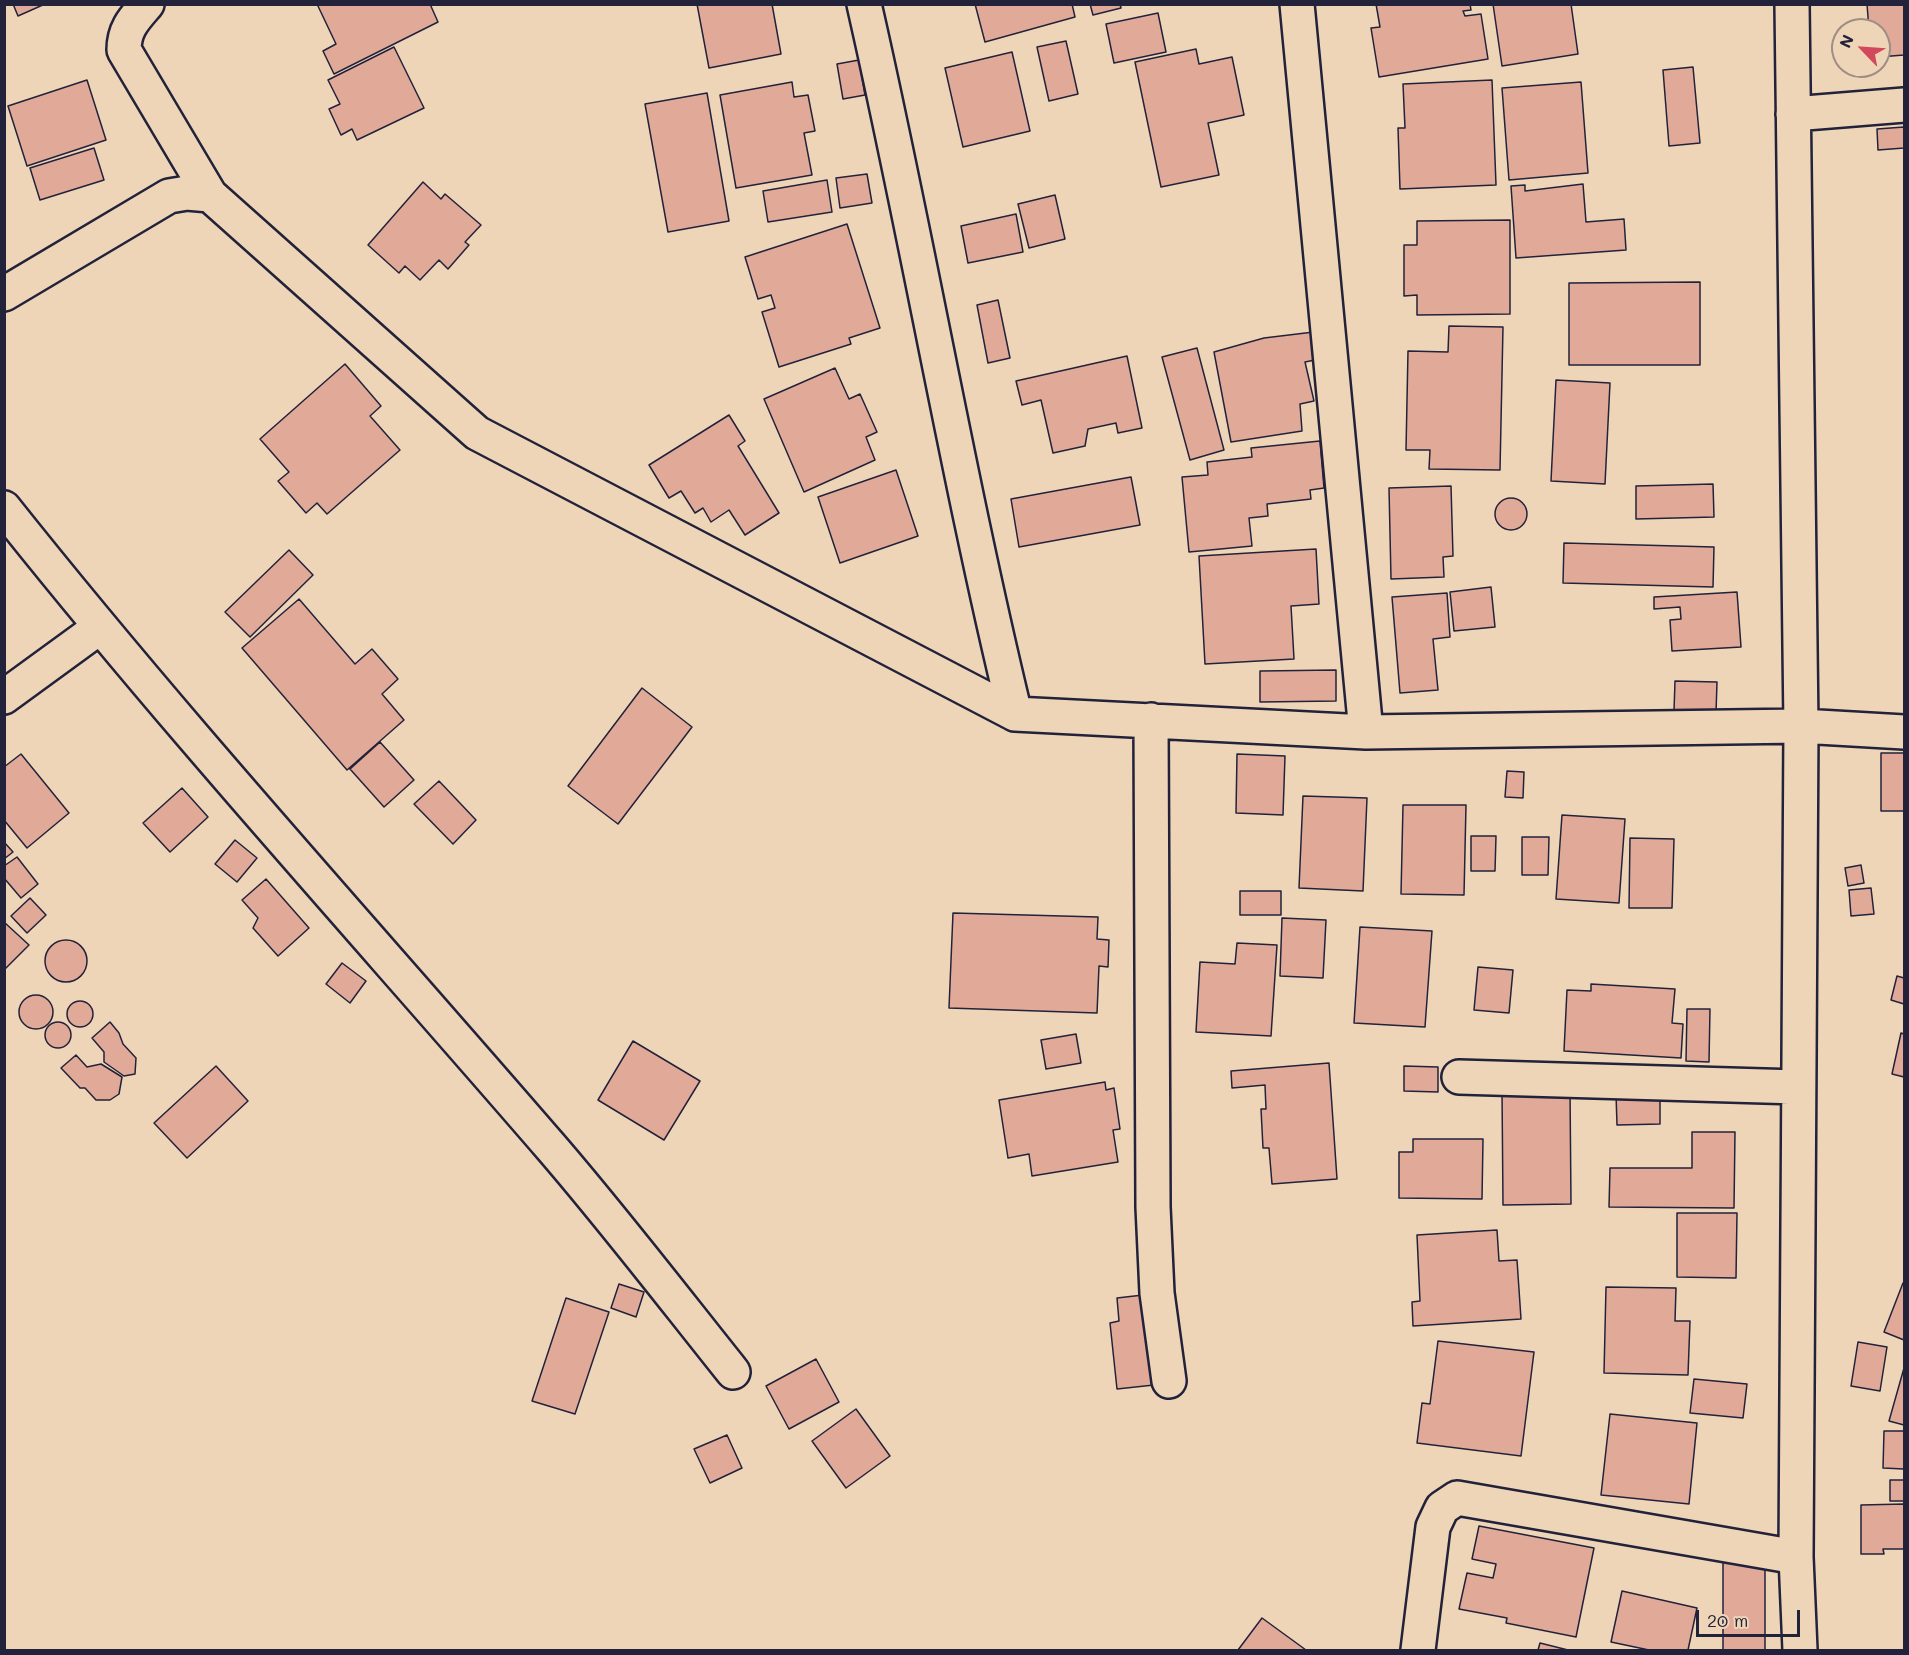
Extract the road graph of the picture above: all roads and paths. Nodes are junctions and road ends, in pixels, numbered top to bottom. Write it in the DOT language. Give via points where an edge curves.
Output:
graph roads {
  1 [pos="147,4"];
  2 [pos="864,4"];
  3 [pos="1297,4"];
  4 [pos="1792,4"];
  5 [pos="1905,105"];
  6 [pos="1793,114"];
  7 [pos="210,195"];
  8 [pos="4,294"];
  9 [pos="4,508"];
  10 [pos="100,627"];
  11 [pos="4,697"];
  12 [pos="1015,714"];
  13 [pos="1151,720"];
  14 [pos="1801,726"];
  15 [pos="1366,732"];
  16 [pos="1905,732"];
  17 [pos="1459,1077"];
  18 [pos="1798,1087"];
  19 [pos="734,1372"];
  20 [pos="1169,1381"];
  21 [pos="1796,1557"];
  22 [pos="1418,1650"];
  23 [pos="1800,1650"];
  1 -- 7 [label="street" via="129,26 124,50"];
  2 -- 12 [label="street" via="896,145 979,565"];
  3 -- 15 [label="street"];
  4 -- 6 [label="street"];
  5 -- 6 [label="street"];
  6 -- 14 [label="street"];
  7 -- 8 [label="street" via="169,196"];
  7 -- 12 [label="street" via="477,433"];
  9 -- 10 [label="street"];
  10 -- 11 [label="street"];
  10 -- 19 [label="street" via="552,1149"];
  12 -- 13 [label="street"];
  13 -- 15 [label="street"];
  13 -- 20 [label="street" via="1153,1207 1157,1293"];
  14 -- 15 [label="street"];
  14 -- 16 [label="street"];
  14 -- 18 [label="street"];
  17 -- 18 [label="street"];
  18 -- 21 [label="street"];
  21 -- 22 [label="street" via="1457,1498 1442,1508 1433,1527"];
  21 -- 23 [label="street"];
}
